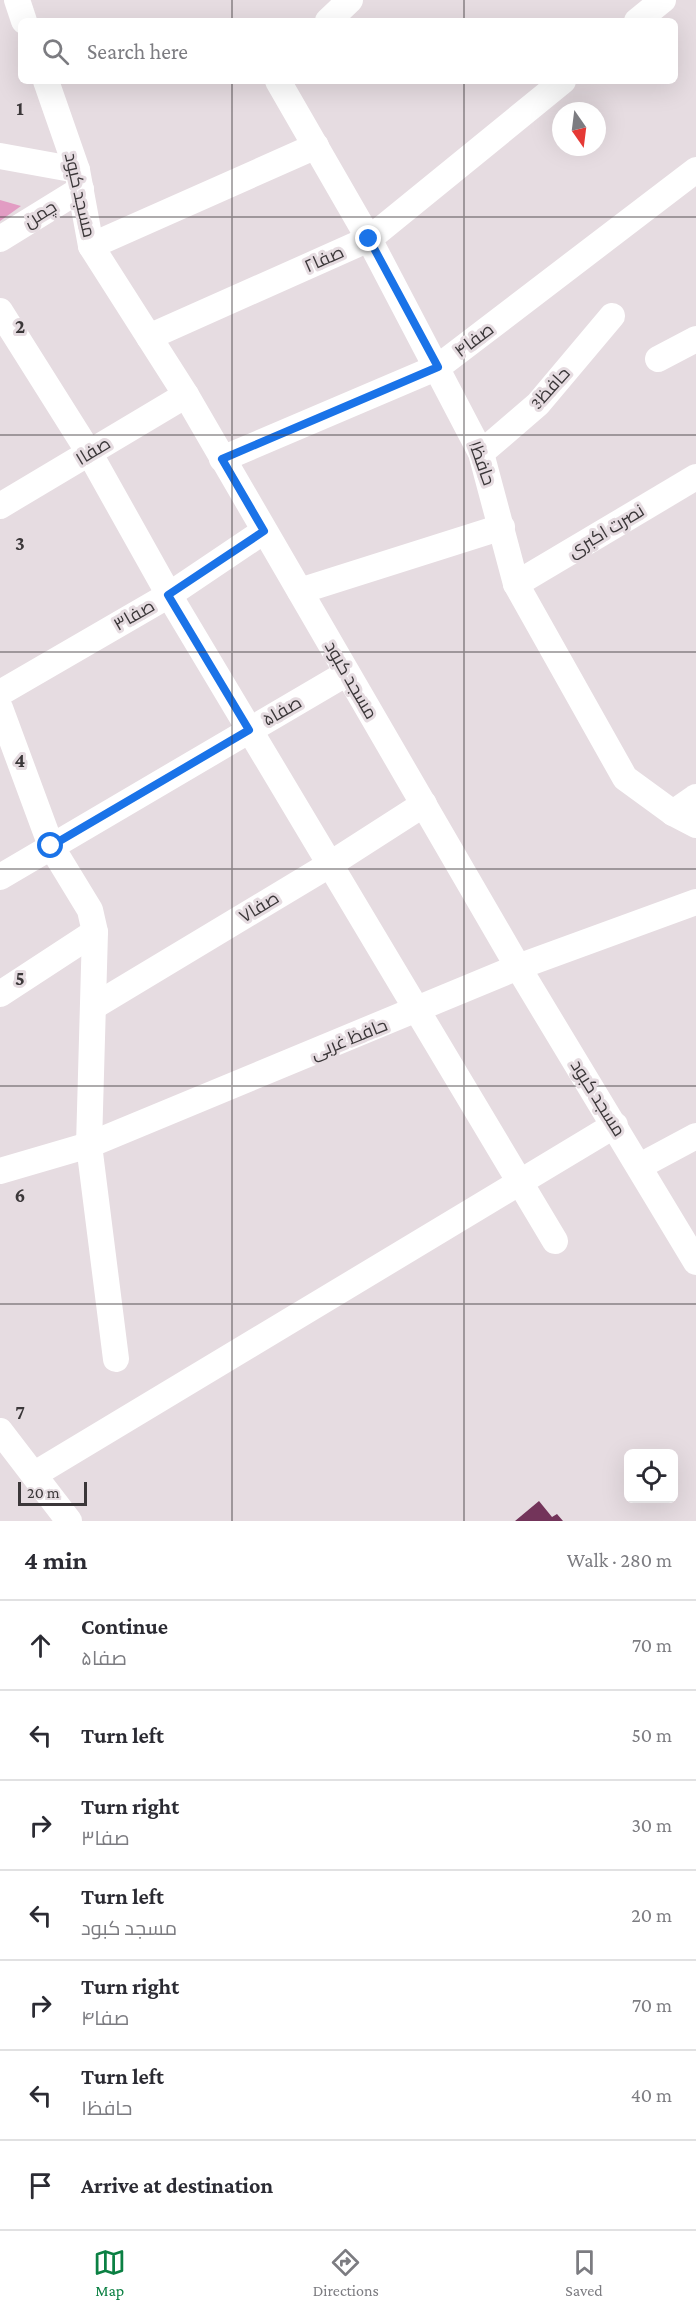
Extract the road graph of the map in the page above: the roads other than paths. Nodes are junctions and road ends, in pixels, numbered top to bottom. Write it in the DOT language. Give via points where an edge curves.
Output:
graph roads {
  1 [pos="17,0"];
  2 [pos="350,0"];
  3 [pos="663,0"];
  4 [pos="23,18"];
  5 [pos="331,18"];
  6 [pos="641,18"];
  7 [pos="47,84"];
  8 [pos="280,84"];
  9 [pos="559,84"];
  10 [pos="316,146"];
  11 [pos="0,156"];
  12 [pos="696,170"];
  13 [pos="79,179"];
  14 [pos="0,239"];
  15 [pos="369,239"];
  16 [pos="91,246"];
  17 [pos="0,311"];
  18 [pos="612,316"];
  19 [pos="149,337"];
  20 [pos="696,339"];
  21 [pos="658,359"];
  22 [pos="438,367"];
  23 [pos="186,395"];
  24 [pos="481,453"];
  25 [pos="90,454"];
  26 [pos="222,459"];
  27 [pos="696,477"];
  28 [pos="0,506"];
  29 [pos="502,527"];
  30 [pos="264,531"];
  31 [pos="516,584"];
  32 [pos="300,591"];
  33 [pos="168,595"];
  34 [pos="347,673"];
  35 [pos="0,693"];
  36 [pos="0,708"];
  37 [pos="249,730"];
  38 [pos="696,797"];
  39 [pos="424,804"];
  40 [pos="673,813"];
  41 [pos="696,825"];
  42 [pos="51,846"];
  43 [pos="329,865"];
  44 [pos="0,877"];
  45 [pos="696,902"];
  46 [pos="95,932"];
  47 [pos="518,967"];
  48 [pos="0,994"];
  49 [pos="93,1007"];
  50 [pos="419,1010"];
  51 [pos="615,1125"];
  52 [pos="696,1136"];
  53 [pos="89,1145"];
  54 [pos="640,1166"];
  55 [pos="0,1171"];
  56 [pos="520,1182"];
  57 [pos="555,1241"];
  58 [pos="696,1262"];
  59 [pos="116,1359"];
  60 [pos="0,1431"];
  61 [pos="35,1474"];
  62 [pos="69,1521"];
  1 -- 4 [label="street"];
  2 -- 5 [label="street"];
  3 -- 6 [label="street"];
  7 -- 13 [label="street, مسجد کبود"];
  8 -- 10 [label="street, حافظ۱"];
  9 -- 15 [label="street, صفا۲"];
  10 -- 15 [label="street, حافظ۱"];
  10 -- 16 [label="street"];
  11 -- 13 [label="street"];
  12 -- 22 [label="street, صفا۴"];
  13 -- 14 [label="street, چمن"];
  13 -- 16 [label="street, مسجد کبود"];
  15 -- 19 [label="street, صفا۲"];
  15 -- 22 [label="street, حافظ۱"];
  16 -- 19 [label="street, مسجد کبود"];
  17 -- 25 [label="street"];
  18 -- 24 [label="street, حافظ3" via="538,404"];
  19 -- 23 [label="street, مسجد کبود"];
  20 -- 21 [label="street"];
  22 -- 24 [label="street, حافظ۱"];
  22 -- 26 [label="street, صفا۴"];
  23 -- 25 [label="street, صفا۱"];
  23 -- 26 [label="street, مسجد کبود"];
  24 -- 29 [label="street, حافظ۱"];
  25 -- 28 [label="street, صفا۱"];
  25 -- 33 [label="street"];
  26 -- 30 [label="street, مسجد کبود"];
  27 -- 31 [label="street, نصرت اکبری"];
  29 -- 31 [label="street, حافظ۱"];
  29 -- 32 [label="street"];
  30 -- 32 [label="street, مسجد کبود"];
  30 -- 33 [label="street, صفا۳"];
  31 -- 40 [label="street, حافظ۱" via="625,778"];
  32 -- 34 [label="street, مسجد کبود"];
  33 -- 35 [label="street, صفا۳"];
  33 -- 37 [label="street"];
  34 -- 37 [label="street, صفا۵"];
  34 -- 39 [label="street, مسجد کبود"];
  36 -- 42 [label="street"];
  37 -- 42 [label="street, صفا۵"];
  37 -- 43 [label="street"];
  38 -- 40 [label="street"];
  39 -- 43 [label="street, صفا۷"];
  39 -- 47 [label="street, مسجد کبود"];
  40 -- 41 [label="street, حافظ۱"];
  42 -- 44 [label="street, صفا۵"];
  42 -- 46 [label="street" via="90,910"];
  43 -- 49 [label="street, صفا۷"];
  43 -- 50 [label="street"];
  45 -- 47 [label="street, حافظ غربی"];
  46 -- 48 [label="street"];
  46 -- 49 [label="street"];
  47 -- 50 [label="street, حافظ غربی"];
  47 -- 51 [label="street, مسجد کبود"];
  49 -- 53 [label="street"];
  50 -- 53 [label="street, حافظ غربی"];
  50 -- 56 [label="street"];
  51 -- 54 [label="street, مسجد کبود"];
  51 -- 56 [label="street"];
  52 -- 54 [label="street"];
  53 -- 55 [label="street, حافظ غربی"];
  53 -- 59 [label="street"];
  54 -- 58 [label="street, مسجد کبود"];
  56 -- 57 [label="street"];
  56 -- 61 [label="street"];
  60 -- 61 [label="street"];
  61 -- 62 [label="street"];
}
